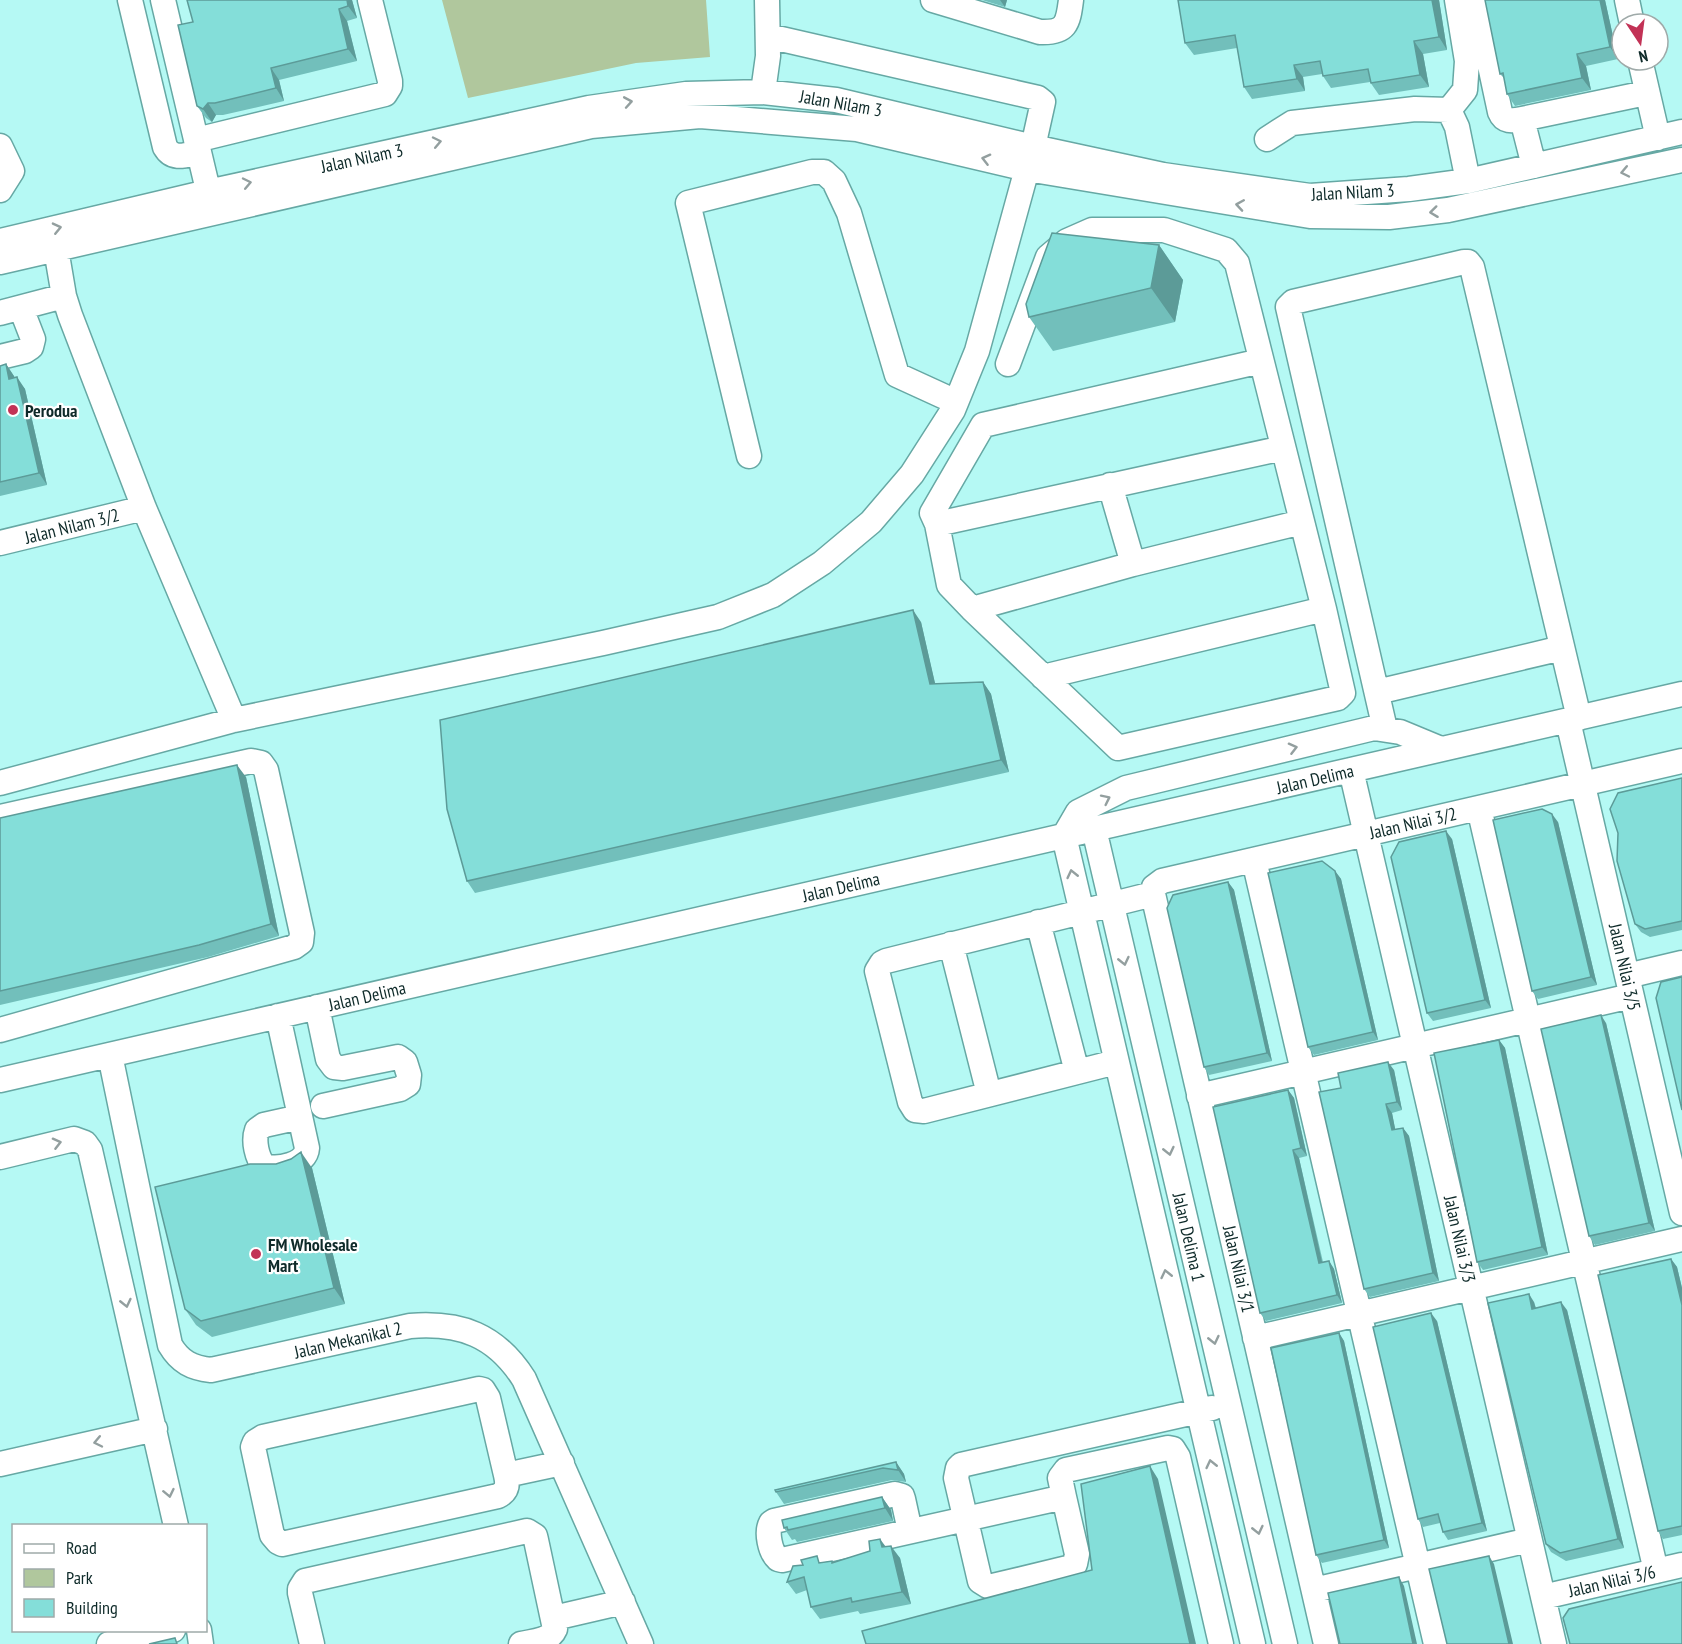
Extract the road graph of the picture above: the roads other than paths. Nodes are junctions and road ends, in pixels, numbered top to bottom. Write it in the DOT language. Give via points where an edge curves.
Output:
graph roads {
  1 [pos="130,0"];
  2 [pos="163,0"];
  3 [pos="370,0"];
  4 [pos="767,0"];
  5 [pos="933,0"];
  6 [pos="1071,0"];
  7 [pos="1457,0"];
  8 [pos="1476,0"];
  9 [pos="768,36"];
  10 [pos="1643,72"];
  11 [pos="763,92"];
  12 [pos="1647,93"];
  13 [pos="1449,110"];
  14 [pos="1522,119"];
  15 [pos="1682,132"];
  16 [pos="1658,138"];
  17 [pos="1267,139"];
  18 [pos="0,146"];
  19 [pos="197,146"];
  20 [pos="1030,158"];
  21 [pos="1682,159"];
  22 [pos="1534,166"];
  23 [pos="1468,181"];
  24 [pos="0,190"];
  25 [pos="211,202"];
  26 [pos="0,241"];
  27 [pos="56,249"];
  28 [pos="0,262"];
  29 [pos="64,296"];
  30 [pos="11,310"];
  31 [pos="0,357"];
  32 [pos="1261,362"];
  33 [pos="1008,364"];
  34 [pos="956,402"];
  35 [pos="1283,448"];
  36 [pos="749,456"];
  37 [pos="1110,486"];
  38 [pos="144,508"];
  39 [pos="1302,522"];
  40 [pos="937,524"];
  41 [pos="0,543"];
  42 [pos="1133,564"];
  43 [pos="972,609"];
  44 [pos="1324,609"];
  45 [pos="1562,648"];
  46 [pos="1043,676"];
  47 [pos="1377,692"];
  48 [pos="1682,694"];
  49 [pos="1573,719"];
  50 [pos="234,720"];
  51 [pos="1214,727"];
  52 [pos="1385,729"];
  53 [pos="1442,749"];
  54 [pos="1682,760"];
  55 [pos="1223,765"];
  56 [pos="1351,770"];
  57 [pos="0,783"];
  58 [pos="1582,784"];
  59 [pos="1479,808"];
  60 [pos="0,817"];
  61 [pos="1094,829"];
  62 [pos="1366,834"];
  63 [pos="1064,836"];
  64 [pos="1254,860"];
  65 [pos="1153,894"];
  66 [pos="1111,904"];
  67 [pos="1081,911"];
  68 [pos="1038,922"];
  69 [pos="951,944"];
  70 [pos="1682,963"];
  71 [pos="1629,986"];
  72 [pos="317,1007"];
  73 [pos="278,1016"];
  74 [pos="1528,1020"];
  75 [pos="0,1030"];
  76 [pos="1415,1046"];
  77 [pos="110,1055"];
  78 [pos="1116,1062"];
  79 [pos="1077,1072"];
  80 [pos="1303,1072"];
  81 [pos="0,1080"];
  82 [pos="989,1094"];
  83 [pos="1199,1096"];
  84 [pos="323,1106"];
  85 [pos="300,1117"];
  86 [pos="0,1157"];
  87 [pos="1682,1213"];
  88 [pos="1682,1239"];
  89 [pos="1584,1262"];
  90 [pos="1471,1288"];
  91 [pos="1359,1314"];
  92 [pos="1255,1338"];
  93 [pos="1229,1404"];
  94 [pos="1198,1411"];
  95 [pos="155,1429"];
  96 [pos="562,1463"];
  97 [pos="0,1464"];
  98 [pos="506,1475"];
  99 [pos="1064,1497"];
  100 [pos="966,1519"];
  101 [pos="176,1524"];
  102 [pos="910,1531"];
  103 [pos="1529,1540"];
  104 [pos="1682,1565"];
  105 [pos="1418,1566"];
  106 [pos="1656,1571"];
  107 [pos="1314,1590"];
  108 [pos="1543,1598"];
  109 [pos="622,1602"];
  110 [pos="554,1618"];
  111 [pos="164,1632"];
  112 [pos="109,1644"];
  113 [pos="312,1644"];
  114 [pos="521,1644"];
  115 [pos="641,1644"];
  116 [pos="1221,1644"];
  117 [pos="1252,1644"];
  118 [pos="1285,1644"];
  119 [pos="1326,1644"];
  120 [pos="1436,1644"];
  121 [pos="1554,1644"];
  1 -- 19 [label="street" via="165,147 174,156"];
  2 -- 19 [label="street"];
  3 -- 19 [label="street" via="390,81 385,94"];
  4 -- 9 [label="street"];
  5 -- 6 [label="street" via="1040,32 1055,32 1064,27"];
  7 -- 13 [label="street" via="1467,61 1465,90"];
  8 -- 14 [label="street" via="1500,112 1509,121"];
  9 -- 11 [label="street"];
  9 -- 20 [label="street" via="1038,98 1043,106"];
  10 -- 12 [label="street"];
  11 -- 20 [label="street, Jalan Nilam 3" via="836,100"];
  25 -- 11 [label="street, Jalan Nilam 3, one-way" via="590,108 686,94"];
  12 -- 14 [label="street"];
  12 -- 16 [label="street"];
  13 -- 17 [label="street" via="1415,109 1292,123"];
  13 -- 23 [label="street" via="1457,128"];
  14 -- 22 [label="street"];
  15 -- 16 [label="street, Jalan Nilam 3"];
  16 -- 22 [label="street, Jalan Nilam 3"];
  18 -- 24 [label="street" via="12,171"];
  19 -- 25 [label="street"];
  21 -- 20 [label="street, Jalan Nilam 3, one-way" via="1448,210 1389,217 1310,216"];
  20 -- 23 [label="street, Jalan Nilam 3" via="1310,196"];
  20 -- 25 [label="street, Jalan Nilam 3, one-way" via="857,129 700,116 591,126"];
  20 -- 34 [label="street" via="977,351"];
  22 -- 23 [label="street, Jalan Nilam 3"];
  26 -- 25 [label="street, Jalan Nilam 3, one-way"];
  25 -- 27 [label="street, Jalan Nilam 3"];
  27 -- 28 [label="street, Jalan Nilam 3"];
  27 -- 29 [label="street"];
  29 -- 30 [label="street"];
  29 -- 38 [label="street"];
  30 -- 31 [label="street" via="33,339 25,351"];
  32 -- 33 [label="street" via="1237,263 1226,250 1164,230 1092,230 1067,241 1048,257"];
  32 -- 35 [label="street"];
  32 -- 40 [label="street" via="986,423 933,510"];
  34 -- 36 [label="street" via="897,375 849,213 834,182 824,172 688,202"];
  34 -- 50 [label="street" via="912,474 871,522 822,563 773,595 683,625"];
  35 -- 37 [label="street"];
  35 -- 39 [label="street"];
  37 -- 40 [label="street"];
  37 -- 42 [label="street"];
  38 -- 41 [label="street, Jalan Nilam 3/2"];
  38 -- 50 [label="street"];
  39 -- 42 [label="street"];
  39 -- 44 [label="street"];
  40 -- 43 [label="street" via="949,585"];
  42 -- 43 [label="street"];
  43 -- 46 [label="street"];
  44 -- 46 [label="street"];
  44 -- 51 [label="street" via="1343,689 1341,696"];
  45 -- 47 [label="street"];
  45 -- 47 [label="street, Jalan Nilai 3/5" via="1472,267 1464,261 1293,302 1288,307"];
  45 -- 49 [label="street, Jalan Nilai 3/5"];
  46 -- 51 [label="street" via="1118,748"];
  47 -- 52 [label="street"];
  48 -- 49 [label="street, Jalan Delima"];
  49 -- 53 [label="street, Jalan Delima"];
  49 -- 58 [label="street, Jalan Nilai 3/5"];
  50 -- 57 [label="street"];
  51 -- 55 [label="street"];
  52 -- 53 [label="street"];
  55 -- 52 [label="street, one-way" via="1374,728"];
  53 -- 56 [label="street, Jalan Delima"];
  54 -- 58 [label="street, Jalan Nilai 3/2"];
  63 -- 55 [label="street, one-way" via="1078,812 1126,788"];
  56 -- 61 [label="street, Jalan Delima"];
  56 -- 62 [label="street, Jalan Nilai 3/3"];
  58 -- 59 [label="street, Jalan Nilai 3/2"];
  58 -- 71 [label="street, Jalan Nilai 3/5"];
  59 -- 62 [label="street, Jalan Nilai 3/2"];
  59 -- 74 [label="street"];
  60 -- 75 [label="street" via="261,763 266,770 302,938 294,947"];
  61 -- 63 [label="street, Jalan Delima"];
  61 -- 66 [label="street, Jalan Delima 1"];
  62 -- 64 [label="street, Jalan Nilai 3/2"];
  62 -- 76 [label="street, Jalan Nilai 3/3"];
  67 -- 63 [label="street, Jalan Delima 1, one-way"];
  63 -- 72 [label="street, Jalan Delima"];
  64 -- 65 [label="street, Jalan Nilai 3/2" via="1161,881"];
  64 -- 80 [label="street"];
  65 -- 66 [label="street"];
  65 -- 83 [label="street, Jalan Nilai 3/1"];
  66 -- 67 [label="street"];
  66 -- 93 [label="street, Jalan Delima 1, one-way"];
  67 -- 68 [label="street"];
  67 -- 78 [label="street, Jalan Delima 1"];
  68 -- 69 [label="street"];
  68 -- 79 [label="street"];
  69 -- 82 [label="street"];
  69 -- 82 [label="street" via="886,961 877,971 908,1098 915,1110 924,1111"];
  70 -- 71 [label="street"];
  71 -- 74 [label="street"];
  71 -- 87 [label="street, Jalan Nilai 3/5"];
  72 -- 73 [label="street, Jalan Delima"];
  72 -- 84 [label="street" via="328,1059 334,1067 398,1057 405,1062 409,1075 408,1084 400,1089"];
  73 -- 77 [label="street, Jalan Delima"];
  73 -- 85 [label="street"];
  74 -- 76 [label="street"];
  74 -- 89 [label="street"];
  76 -- 80 [label="street"];
  76 -- 90 [label="street, Jalan Nilai 3/3"];
  77 -- 81 [label="street, Jalan Delima"];
  77 -- 96 [label="street, Jalan Mekanikal 2" via="170,1345 182,1361 212,1370 410,1326 455,1327 486,1339 515,1365"];
  78 -- 79 [label="street"];
  94 -- 78 [label="street, Jalan Delima 1, one-way"];
  79 -- 82 [label="street"];
  80 -- 83 [label="street"];
  80 -- 91 [label="street"];
  83 -- 92 [label="street, Jalan Nilai 3/1"];
  86 -- 95 [label="street, one-way" via="74,1139 86,1143 90,1150"];
  88 -- 89 [label="street"];
  89 -- 90 [label="street"];
  89 -- 106 [label="street"];
  90 -- 91 [label="street"];
  90 -- 103 [label="street, Jalan Nilai 3/3"];
  91 -- 92 [label="street"];
  91 -- 105 [label="street"];
  92 -- 107 [label="street, Jalan Nilai 3/1"];
  93 -- 94 [label="street"];
  93 -- 118 [label="street, Jalan Delima 1, one-way"];
  94 -- 100 [label="street" via="965,1463 956,1473"];
  117 -- 94 [label="street, Jalan Delima 1, one-way"];
  95 -- 97 [label="street, one-way"];
  95 -- 101 [label="street, one-way"];
  96 -- 98 [label="street"];
  96 -- 109 [label="street, Jalan Mekanikal 2"];
  98 -- 98 [label="street" via="507,1486 498,1496 282,1544 272,1534 254,1447 263,1437 479,1389 489,1398"];
  99 -- 100 [label="street"];
  99 -- 100 [label="street" via="1077,1554 1075,1564 1068,1569 993,1586 978,1577"];
  99 -- 116 [label="street" via="1060,1478 1066,1470 1164,1448 1176,1452"];
  100 -- 102 [label="street"];
  102 -- 102 [label="street" via="782,1560 773,1554 768,1529 774,1521 898,1494 903,1499"];
  103 -- 105 [label="street"];
  103 -- 108 [label="street, Jalan Nilai 3/3"];
  104 -- 106 [label="street, Jalan Nilai 3/6"];
  105 -- 107 [label="street"];
  105 -- 120 [label="street"];
  106 -- 108 [label="street, Jalan Nilai 3/6"];
  107 -- 119 [label="street, Jalan Nilai 3/1"];
  108 -- 121 [label="street, Jalan Nilai 3/3"];
  109 -- 110 [label="street"];
  109 -- 115 [label="street, Jalan Mekanikal 2"];
  110 -- 113 [label="street" via="536,1540 531,1533 522,1531 305,1581 300,1593"];
  110 -- 114 [label="street" via="555,1629 550,1636"];
  111 -- 112 [label="street"];
}
